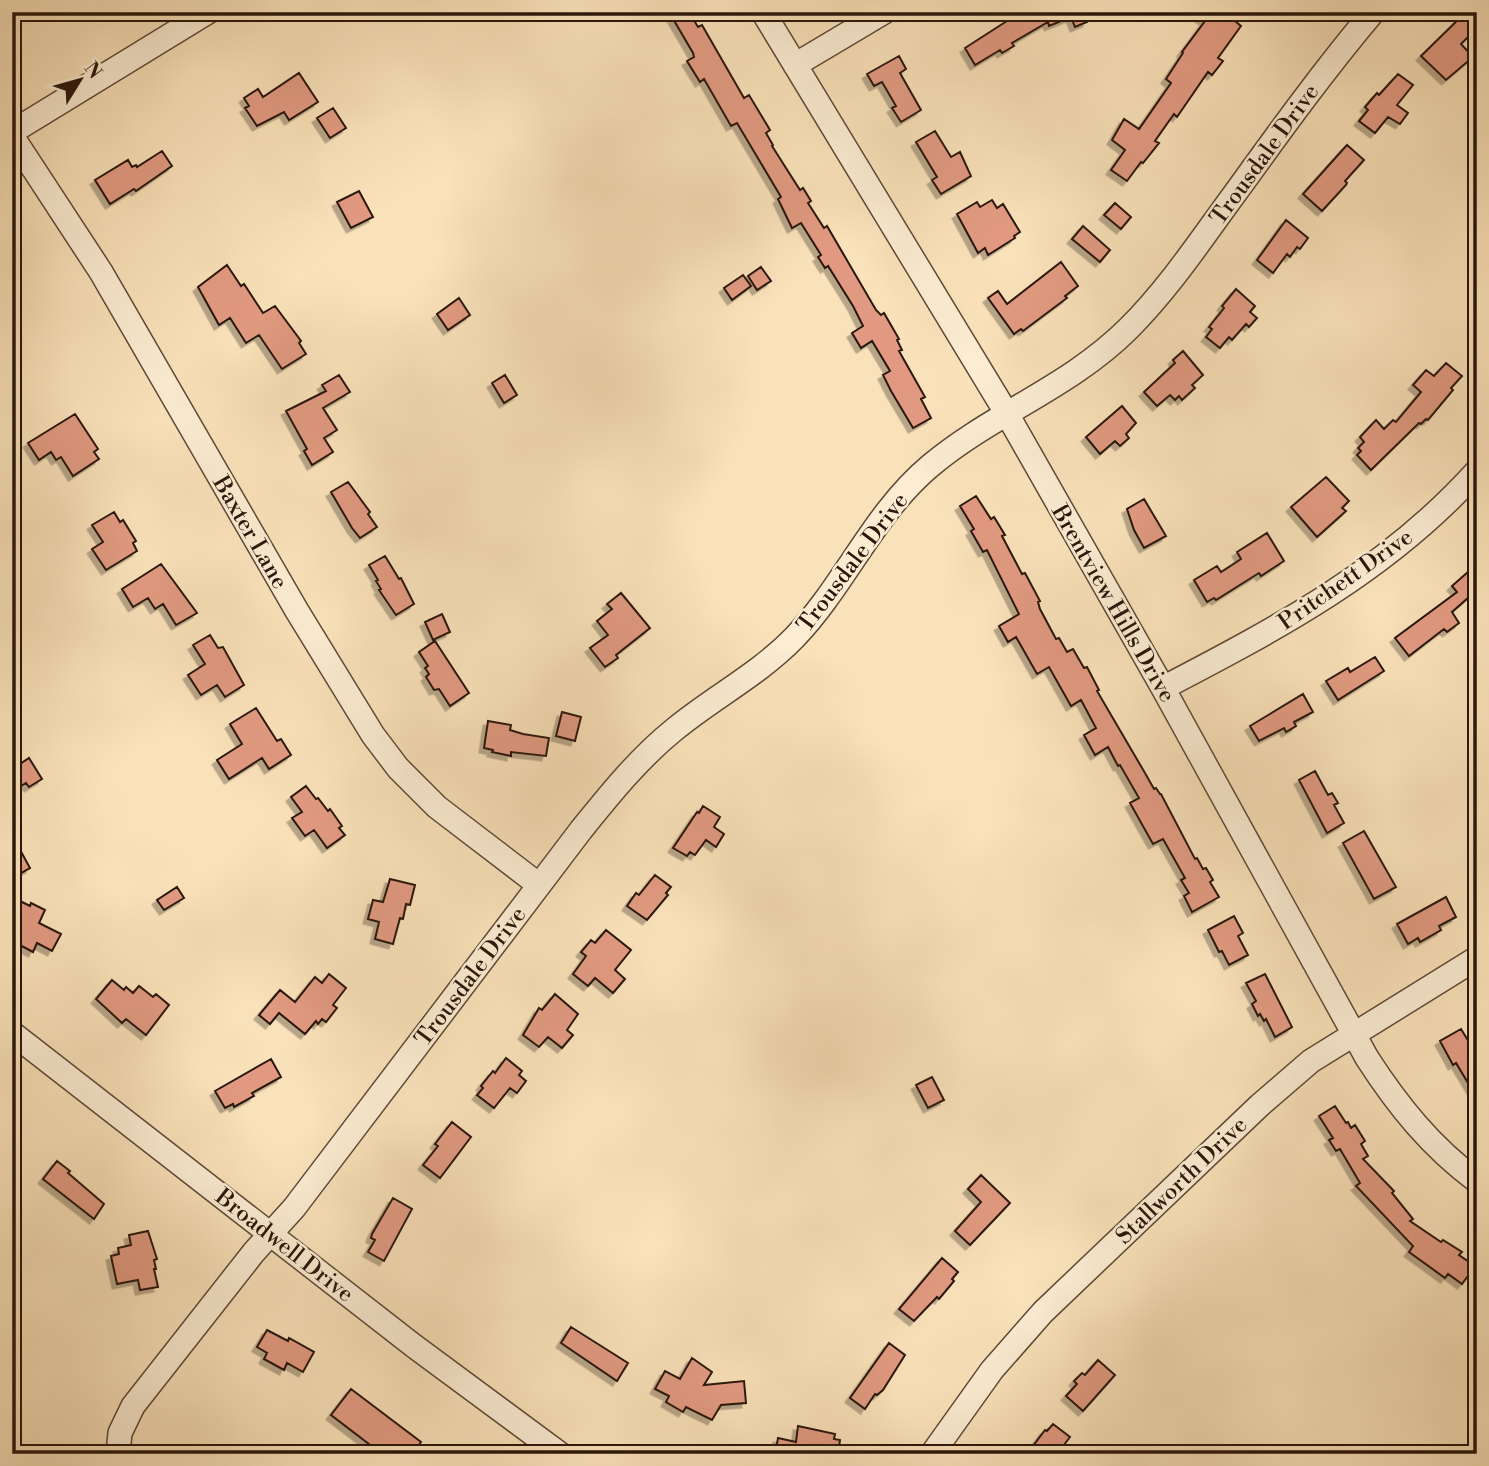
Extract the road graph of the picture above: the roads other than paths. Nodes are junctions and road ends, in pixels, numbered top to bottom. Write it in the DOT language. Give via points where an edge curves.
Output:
graph roads {
  1 [pos="208,12"];
  2 [pos="763,12"];
  3 [pos="884,12"];
  4 [pos="1373,12"];
  5 [pos="795,65"];
  6 [pos="12,134"];
  7 [pos="1007,414"];
  8 [pos="1477,471"];
  9 [pos="1163,688"];
  10 [pos="539,885"];
  11 [pos="1477,958"];
  12 [pos="12,1033"];
  13 [pos="1354,1034"];
  14 [pos="1477,1181"];
  15 [pos="271,1233"];
  16 [pos="118,1454"];
  17 [pos="560,1454"];
  18 [pos="932,1454"];
  1 -- 6 [label="street"];
  2 -- 5 [label="street, Brentview Hills Drive"];
  3 -- 5 [label="street"];
  4 -- 7 [label="street, Trousdale Drive" via="1142,315 1080,370"];
  5 -- 7 [label="street, Brentview Hills Drive"];
  6 -- 10 [label="street, Baxter Lane" via="101,272 373,735 437,807"];
  7 -- 9 [label="street, Brentview Hills Drive"];
  7 -- 10 [label="street, Trousdale Drive" via="943,455 907,488 801,631 769,662 677,727 642,759"];
  8 -- 9 [label="street, Pritchett Drive" via="1401,543 1341,588 1267,634"];
  9 -- 13 [label="street, Brentview Hills Drive"];
  10 -- 15 [label="street, Trousdale Drive"];
  11 -- 13 [label="street, Stallworth Drive"];
  12 -- 15 [label="street, Broadwell Drive"];
  13 -- 14 [label="street, Brentview Hills Drive" via="1409,1119"];
  13 -- 18 [label="street, Stallworth Drive" via="1311,1061 1260,1105 1043,1312 992,1370"];
  15 -- 16 [label="street, Trousdale Drive" via="133,1406 120,1433"];
  15 -- 17 [label="street, Broadwell Drive"];
}
